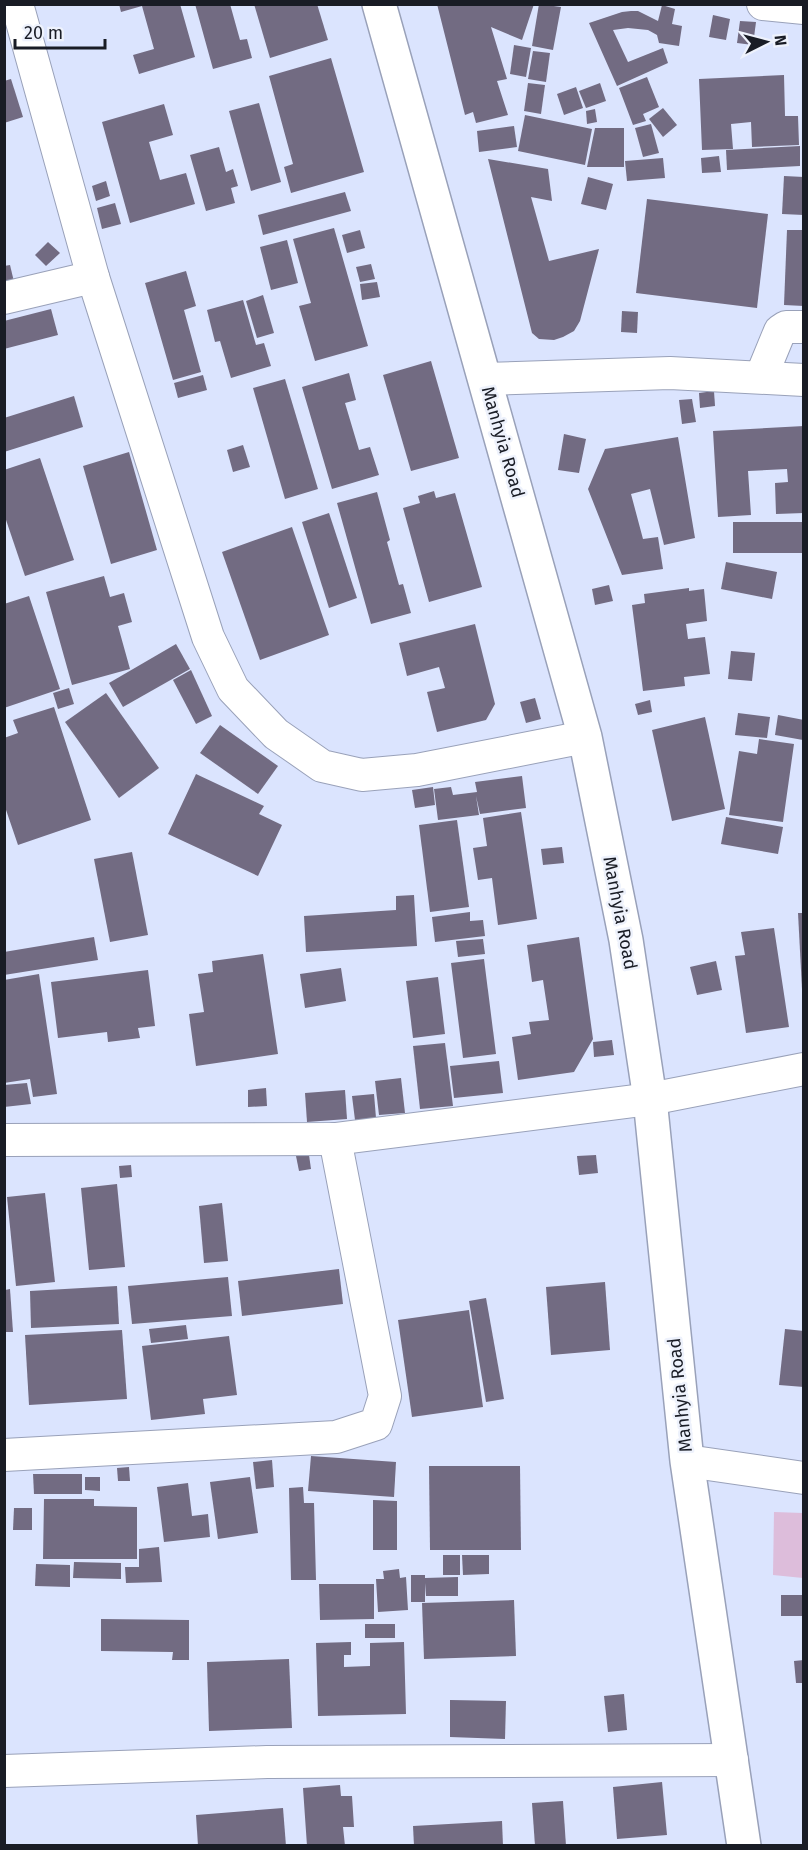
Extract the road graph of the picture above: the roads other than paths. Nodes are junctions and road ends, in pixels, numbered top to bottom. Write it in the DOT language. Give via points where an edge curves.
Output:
graph roads {
  1 [pos="17,4"];
  2 [pos="379,4"];
  3 [pos="763,4"];
  4 [pos="804,8"];
  5 [pos="93,277"];
  6 [pos="4,298"];
  7 [pos="804,327"];
  8 [pos="761,377"];
  9 [pos="485,379"];
  10 [pos="804,380"];
  11 [pos="585,737"];
  12 [pos="804,1069"];
  13 [pos="650,1099"];
  14 [pos="334,1139"];
  15 [pos="4,1140"];
  16 [pos="4,1455"];
  17 [pos="687,1461"];
  18 [pos="804,1478"];
  19 [pos="732,1760"];
  20 [pos="4,1772"];
  21 [pos="744,1845"];
  1 -- 5 [label="street"];
  2 -- 9 [label="main road, Manhyia Road"];
  3 -- 4 [label="street"];
  5 -- 6 [label="street"];
  5 -- 11 [label="street" via="208,637 233,689 276,734 322,766 362,775 417,770"];
  7 -- 8 [label="street" via="780,331"];
  8 -- 9 [label="street" via="670,373"];
  8 -- 10 [label="street"];
  9 -- 11 [label="main road, Manhyia Road"];
  11 -- 13 [label="main road, Manhyia Road" via="626,940"];
  12 -- 13 [label="street"];
  13 -- 14 [label="street"];
  13 -- 17 [label="main road, Manhyia Road"];
  14 -- 15 [label="street"];
  14 -- 16 [label="street" via="385,1396 376,1424 336,1437"];
  17 -- 18 [label="street"];
  17 -- 19 [label="main road, Manhyia Road"];
  19 -- 20 [label="street" via="267,1762"];
  19 -- 21 [label="main road, Manhyia Road"];
}
